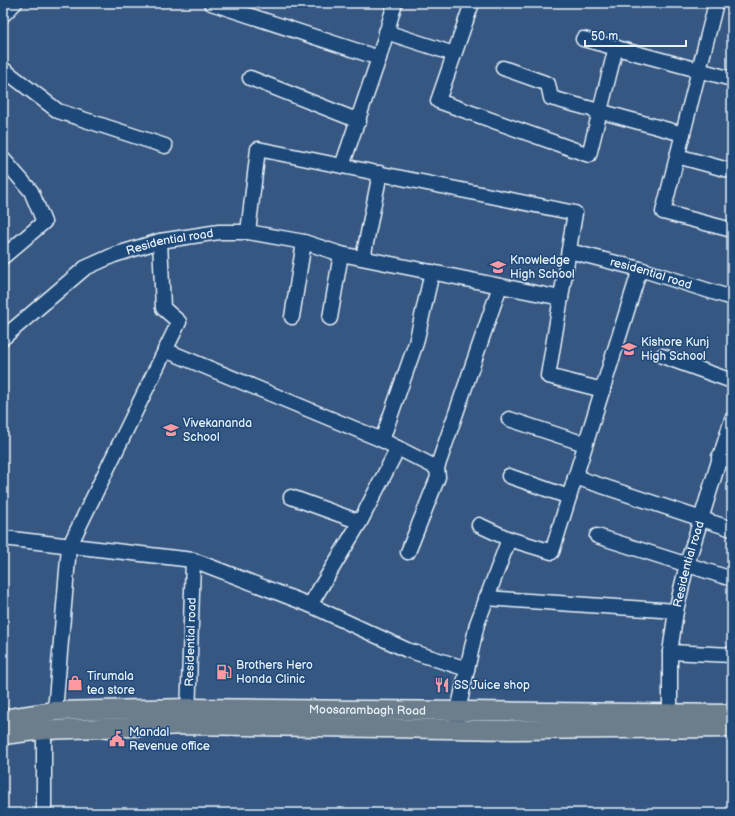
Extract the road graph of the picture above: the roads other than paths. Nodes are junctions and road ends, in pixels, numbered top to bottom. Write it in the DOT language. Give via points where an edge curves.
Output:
graph roads {
  1 [pos="15,3"];
  2 [pos="211,3"];
  3 [pos="395,3"];
  4 [pos="472,3"];
  5 [pos="716,3"];
  6 [pos="3,16"];
  7 [pos="386,32"];
  8 [pos="583,39"];
  9 [pos="616,47"];
  10 [pos="454,54"];
  11 [pos="379,58"];
  12 [pos="503,68"];
  13 [pos="3,69"];
  14 [pos="700,71"];
  15 [pos="250,78"];
  16 [pos="732,79"];
  17 [pos="601,112"];
  18 [pos="359,121"];
  19 [pos="683,134"];
  20 [pos="165,146"];
  21 [pos="678,156"];
  22 [pos="3,159"];
  23 [pos="342,166"];
  24 [pos="732,171"];
  25 [pos="380,173"];
  26 [pos="732,230"];
  27 [pos="248,232"];
  28 [pos="160,241"];
  29 [pos="304,242"];
  30 [pos="569,251"];
  31 [pos="341,254"];
  32 [pos="3,257"];
  33 [pos="363,258"];
  34 [pos="640,270"];
  35 [pos="432,272"];
  36 [pos="500,286"];
  37 [pos="561,298"];
  38 [pos="732,298"];
  39 [pos="292,317"];
  40 [pos="330,318"];
  41 [pos="3,338"];
  42 [pos="165,350"];
  43 [pos="662,356"];
  44 [pos="732,381"];
  45 [pos="603,390"];
  46 [pos="509,419"];
  47 [pos="732,419"];
  48 [pos="382,440"];
  49 [pos="585,444"];
  50 [pos="398,448"];
  51 [pos="726,459"];
  52 [pos="437,468"];
  53 [pos="509,476"];
  54 [pos="575,477"];
  55 [pos="291,497"];
  56 [pos="570,497"];
  57 [pos="700,520"];
  58 [pos="360,522"];
  59 [pos="478,525"];
  60 [pos="732,529"];
  61 [pos="597,536"];
  62 [pos="3,538"];
  63 [pos="509,539"];
  64 [pos="69,546"];
  65 [pos="408,552"];
  66 [pos="194,560"];
  67 [pos="687,564"];
  68 [pos="732,578"];
  69 [pos="486,598"];
  70 [pos="310,605"];
  71 [pos="676,611"];
  72 [pos="670,652"];
  73 [pos="732,656"];
  74 [pos="467,669"];
  75 [pos="189,708"];
  76 [pos="732,714"];
  77 [pos="670,715"];
  78 [pos="48,718"];
  79 [pos="3,719"];
  80 [pos="457,720"];
  81 [pos="188,725"];
  82 [pos="732,728"];
  83 [pos="3,735"];
  84 [pos="44,813"];
  1 -- 6 [label="street"];
  2 -- 11 [label="street"];
  3 -- 7 [label="street"];
  4 -- 10 [label="street"];
  5 -- 14 [label="street"];
  7 -- 10 [label="street"];
  7 -- 11 [label="street"];
  8 -- 9 [label="street"];
  9 -- 14 [label="street"];
  9 -- 17 [label="street"];
  10 -- 17 [label="street" via="438,101 589,155"];
  11 -- 18 [label="street"];
  12 -- 17 [label="street" via="548,84 551,98"];
  13 -- 20 [label="street" via="58,111"];
  14 -- 16 [label="street"];
  14 -- 19 [label="street"];
  15 -- 18 [label="street"];
  17 -- 19 [label="street"];
  18 -- 23 [label="street"];
  19 -- 21 [label="street"];
  21 -- 24 [label="street"];
  21 -- 26 [label="street" via="663,212"];
  22 -- 32 [label="street" via="31,190 44,222"];
  23 -- 25 [label="street"];
  23 -- 27 [label="street" via="258,149"];
  25 -- 30 [label="street" via="575,213"];
  25 -- 33 [label="street"];
  27 -- 28 [label="street, Residential road" via="219,232"];
  27 -- 29 [label="street, Residential road"];
  28 -- 41 [label="street, Residential road" via="114,255 85,268"];
  28 -- 42 [label="street" via="163,308 179,322"];
  29 -- 31 [label="street, Residential road"];
  29 -- 39 [label="street"];
  30 -- 34 [label="street, residential road"];
  30 -- 37 [label="street"];
  31 -- 33 [label="street, Residential road"];
  31 -- 40 [label="street"];
  33 -- 35 [label="street, Residential road"];
  34 -- 38 [label="street, residential road"];
  34 -- 45 [label="street"];
  35 -- 36 [label="street, Residential road"];
  35 -- 48 [label="street" via="416,344"];
  36 -- 37 [label="street, Residential road"];
  36 -- 52 [label="street"];
  37 -- 45 [label="street" via="548,376"];
  42 -- 48 [label="street"];
  42 -- 64 [label="street"];
  43 -- 44 [label="street"];
  45 -- 49 [label="street"];
  46 -- 49 [label="street"];
  47 -- 51 [label="street, Residential road"];
  48 -- 50 [label="street"];
  49 -- 54 [label="street"];
  50 -- 52 [label="street"];
  50 -- 58 [label="street"];
  51 -- 57 [label="street, Residential road"];
  52 -- 65 [label="street" via="438,477"];
  53 -- 56 [label="street"];
  54 -- 56 [label="street"];
  54 -- 57 [label="street"];
  55 -- 58 [label="street"];
  56 -- 63 [label="street" via="552,552"];
  57 -- 60 [label="street"];
  57 -- 67 [label="street, Residential road"];
  58 -- 70 [label="street"];
  59 -- 63 [label="street"];
  61 -- 67 [label="street"];
  62 -- 64 [label="street"];
  63 -- 69 [label="street"];
  64 -- 66 [label="street"];
  64 -- 78 [label="street"];
  66 -- 70 [label="street"];
  66 -- 75 [label="street, Residential road"];
  67 -- 68 [label="street"];
  67 -- 71 [label="street, Residential road"];
  69 -- 71 [label="street"];
  69 -- 74 [label="street"];
  70 -- 74 [label="street" via="407,650"];
  71 -- 72 [label="street, Residential road"];
  72 -- 73 [label="street"];
  72 -- 77 [label="street, Residential road"];
  74 -- 80 [label="street"];
  75 -- 78 [label="main road, Moosarambagh Road"];
  75 -- 80 [label="main road, Moosarambagh Road"];
  75 -- 81 [label="street, Residential road"];
  76 -- 77 [label="main road, Moosarambagh Road"];
  77 -- 80 [label="main road, Moosarambagh Road"];
  78 -- 79 [label="main road, Moosarambagh Road"];
  78 -- 81 [label="main road, Moosarambagh Road"];
  78 -- 83 [label="main road, Moosarambagh Road"];
  78 -- 84 [label="street"];
  80 -- 81 [label="main road, Moosarambagh Road"];
  80 -- 82 [label="main road, Moosarambagh Road"];
}
